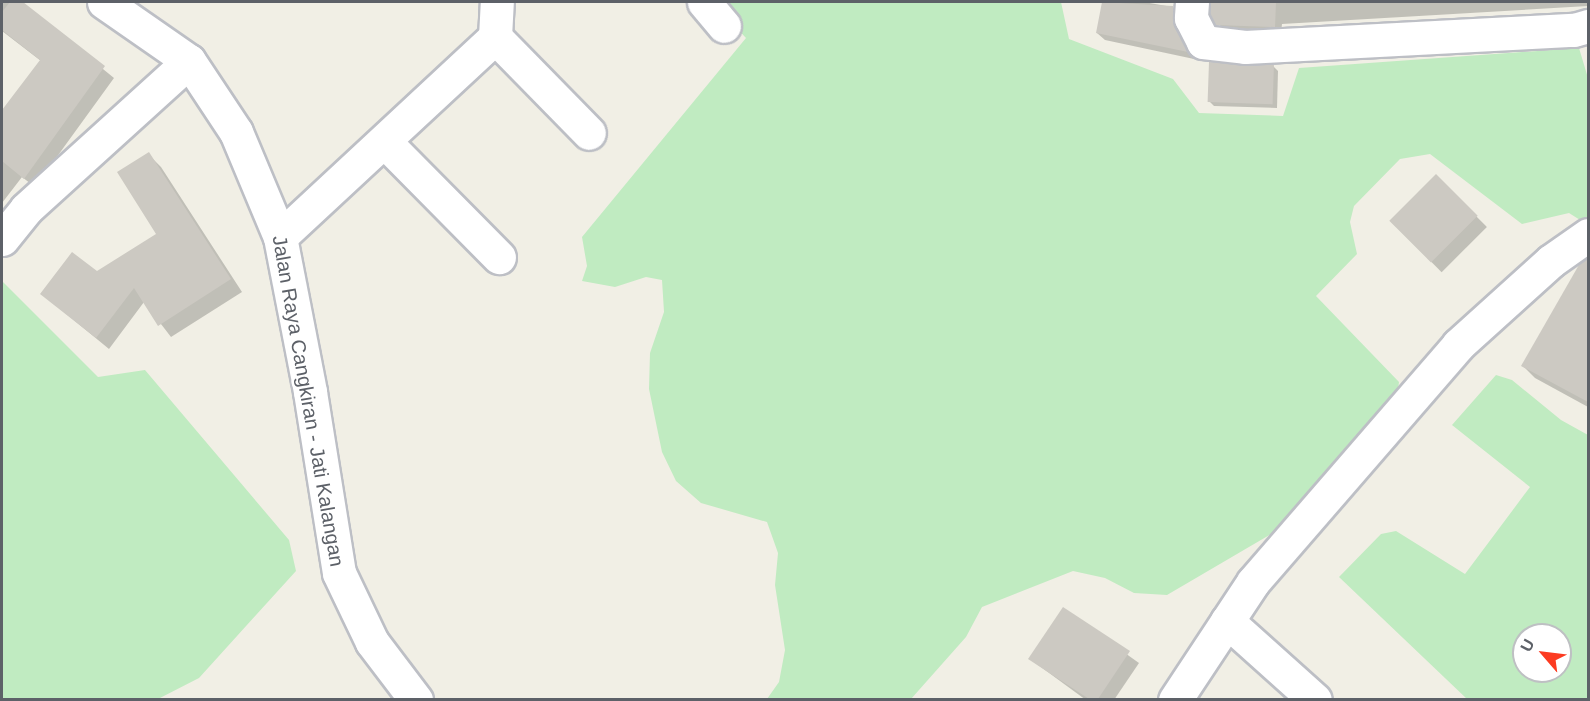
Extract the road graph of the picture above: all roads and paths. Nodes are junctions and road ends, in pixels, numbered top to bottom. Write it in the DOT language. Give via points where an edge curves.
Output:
graph roads {
  1 [pos="104,2"];
  2 [pos="497,2"];
  3 [pos="1192,2"];
  4 [pos="1588,26"];
  5 [pos="495,37"];
  6 [pos="189,62"];
  7 [pos="589,133"];
  8 [pos="385,142"];
  9 [pos="1588,235"];
  10 [pos="280,237"];
  11 [pos="2,239"];
  12 [pos="500,257"];
  13 [pos="1227,621"];
  14 [pos="416,699"];
  15 [pos="1175,699"];
  16 [pos="1315,699"];
  1 -- 6 [label="street, Jalan Raya Cangkiran - Jati Kalangan"];
  2 -- 5 [label="street"];
  3 -- 4 [label="street" via="1191,18 1203,42 1245,47 1574,30"];
  5 -- 7 [label="street"];
  5 -- 8 [label="street"];
  6 -- 10 [label="street, Jalan Raya Cangkiran - Jati Kalangan" via="236,132"];
  6 -- 11 [label="street" via="26,209"];
  8 -- 10 [label="street"];
  8 -- 12 [label="street"];
  9 -- 13 [label="street" via="1551,261 1458,345 1253,582"];
  10 -- 14 [label="street, Jalan Raya Cangkiran - Jati Kalangan" via="339,573 372,642"];
  13 -- 15 [label="street"];
  13 -- 16 [label="street"];
}
